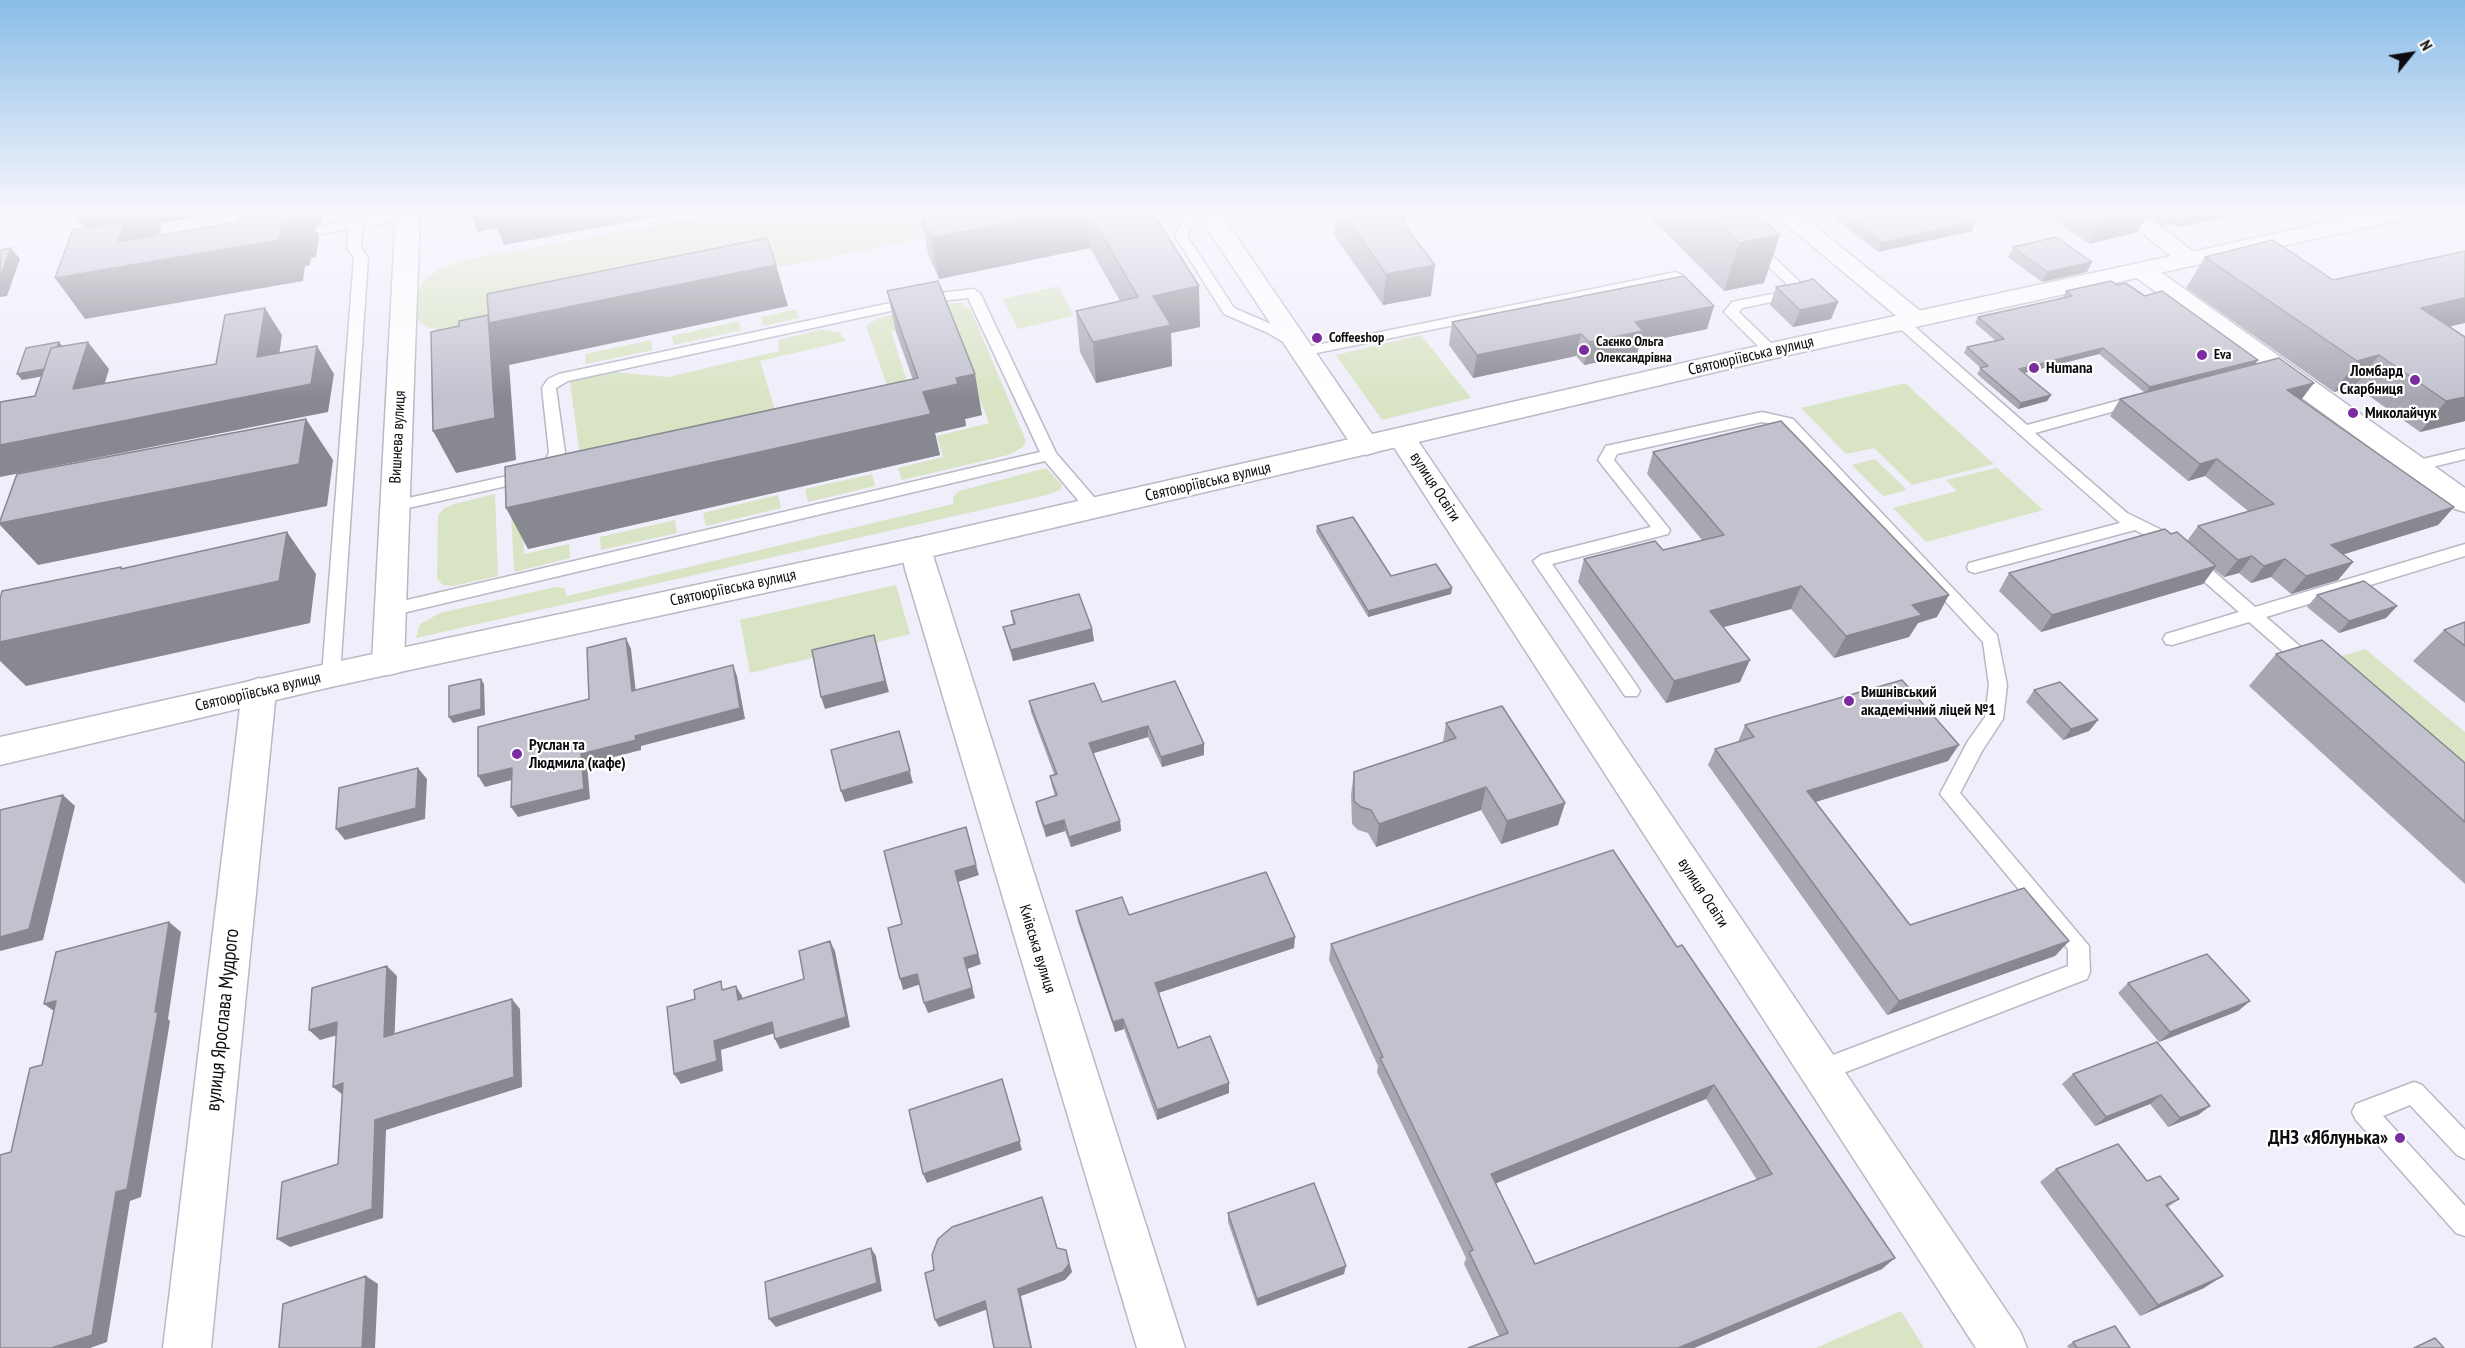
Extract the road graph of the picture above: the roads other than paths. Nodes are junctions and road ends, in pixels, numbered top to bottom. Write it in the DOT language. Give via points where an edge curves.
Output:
graph roads {
  1 [pos="360,273"];
  2 [pos="405,273"];
  3 [pos="1205,273"];
  4 [pos="1249,273"];
  5 [pos="1783,273"];
  6 [pos="1853,273"];
  7 [pos="2134,273"];
  8 [pos="2146,273"];
  9 [pos="1676,276"];
  10 [pos="1908,321"];
  11 [pos="1300,348"];
  12 [pos="1771,351"];
  13 [pos="2151,397"];
  14 [pos="2024,431"];
  15 [pos="1402,438"];
  16 [pos="1366,446"];
  17 [pos="2465,454"];
  18 [pos="1049,455"];
  19 [pos="2416,466"];
  20 [pos="2465,502"];
  21 [pos="395,506"];
  22 [pos="1094,508"];
  23 [pos="2134,525"];
  24 [pos="916,549"];
  25 [pos="2465,550"];
  26 [pos="1975,567"];
  27 [pos="390,610"];
  28 [pos="2252,615"];
  29 [pos="2172,639"];
  30 [pos="388,663"];
  31 [pos="331,675"];
  32 [pos="2322,676"];
  33 [pos="1631,691"];
  34 [pos="259,692"];
  35 [pos="0,751"];
  36 [pos="1820,1071"];
  37 [pos="2463,1141"];
  38 [pos="2465,1224"];
  39 [pos="187,1348"];
  40 [pos="1161,1348"];
  41 [pos="2003,1348"];
  1 -- 31 [label="lane"];
  2 -- 21 [label="street, Вишнева вулиця"];
  3 -- 11 [label="lane" via="1229,311 1273,330"];
  4 -- 11 [label="street"];
  5 -- 12 [label="lane" via="1792,281 1793,289 1737,305 1731,312"];
  6 -- 10 [label="street"];
  7 -- 10 [label="street, Святоюріївська вулиця"];
  8 -- 19 [label="street"];
  9 -- 11 [label="lane"];
  10 -- 12 [label="street, Святоюріївська вулиця"];
  10 -- 14 [label="lane"];
  11 -- 16 [label="street"];
  12 -- 15 [label="street, Святоюріївська вулиця"];
  13 -- 14 [label="lane"];
  14 -- 23 [label="lane"];
  15 -- 16 [label="street, Святоюріївська вулиця"];
  15 -- 36 [label="street, вулиця Освіти"];
  16 -- 22 [label="street, Святоюріївська вулиця"];
  17 -- 19 [label="lane"];
  18 -- 21 [label="lane" via="974,293 932,297 564,377 549,388 557,452 552,466 529,476"];
  18 -- 22 [label="lane"];
  18 -- 27 [label="lane"];
  19 -- 20 [label="street"];
  21 -- 27 [label="street, Вишнева вулиця"];
  22 -- 24 [label="street, Святоюріївська вулиця"];
  23 -- 26 [label="lane"];
  23 -- 28 [label="lane" via="2166,539"];
  24 -- 30 [label="street, Святоюріївська вулиця"];
  24 -- 40 [label="street, Київська вулиця"];
  25 -- 28 [label="lane"];
  27 -- 30 [label="street, Вишнева вулиця"];
  28 -- 29 [label="lane"];
  28 -- 32 [label="lane"];
  30 -- 31 [label="street, Святоюріївська вулиця"];
  31 -- 34 [label="street, Святоюріївська вулиця"];
  33 -- 36 [label="lane" via="1541,561 1662,530 1606,460 1611,450 1762,417 1788,422 1991,640 1998,686 1994,719 1950,794 2078,946 2079,972"];
  34 -- 35 [label="street, Святоюріївська вулиця"];
  34 -- 39 [label="street, вулиця Ярослава Мудрого"];
  36 -- 41 [label="street, вулиця Освіти"];
  37 -- 38 [label="lane" via="2414,1093 2364,1112"];
}
